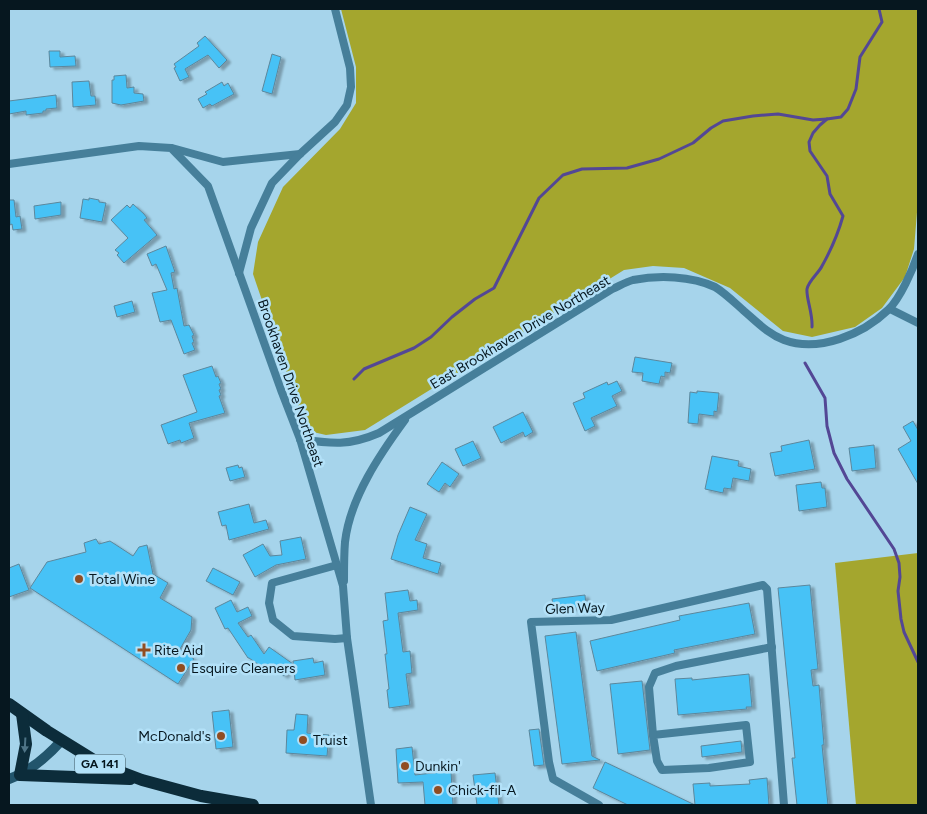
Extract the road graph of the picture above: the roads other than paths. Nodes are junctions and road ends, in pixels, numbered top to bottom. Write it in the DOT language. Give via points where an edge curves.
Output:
graph roads {
  1 [pos="336,9"];
  2 [pos="171,148"];
  3 [pos="300,154"];
  4 [pos="9,164"];
  5 [pos="918,254"];
  6 [pos="238,273"];
  7 [pos="890,309"];
  8 [pos="918,323"];
  9 [pos="406,418"];
  10 [pos="300,439"];
  11 [pos="337,565"];
  12 [pos="343,586"];
  13 [pos="347,638"];
  14 [pos="772,647"];
  15 [pos="9,704"];
  16 [pos="22,714"];
  17 [pos="653,736"];
  18 [pos="62,740"];
  19 [pos="14,777"];
  20 [pos="142,780"];
  21 [pos="253,805"];
  22 [pos="372,805"];
  23 [pos="599,805"];
  24 [pos="784,805"];
  1 -- 3 [label="street" via="350,68 351,87 347,105 335,122"];
  2 -- 3 [label="street" via="224,162"];
  2 -- 4 [label="street" via="139,146"];
  2 -- 6 [label="street, Brookhaven Drive Northeast" via="208,186"];
  3 -- 6 [label="street" via="272,183 251,228"];
  5 -- 7 [label="street, East Brookhaven Drive Northeast" via="912,273"];
  6 -- 10 [label="street, Brookhaven Drive Northeast"];
  7 -- 8 [label="street"];
  7 -- 9 [label="street, East Brookhaven Drive Northeast" via="862,330 844,337 824,343 802,343 785,340 765,330 716,288 696,280 652,278 631,281 612,289"];
  9 -- 10 [label="street, East Brookhaven Drive Northeast" via="379,433 352,442 330,444"];
  9 -- 12 [label="street, East Brookhaven Drive Northeast" via="385,447 355,504 346,540"];
  10 -- 11 [label="street, Brookhaven Drive Northeast"];
  11 -- 12 [label="street, Brookhaven Drive Northeast"];
  11 -- 13 [label="street" via="272,583 268,603 273,620 293,636"];
  12 -- 13 [label="street, Brookhaven Drive Northeast"];
  13 -- 22 [label="street, Brookhaven Drive Northeast"];
  14 -- 17 [label="street" via="655,673 649,687"];
  14 -- 23 [label="street, Glen Way" via="764,585 611,620 531,622 553,779"];
  14 -- 24 [label="street, Glen Way"];
  15 -- 16 [label="highway, GA 141"];
  16 -- 18 [label="highway, GA 141"];
  16 -- 19 [label="highway, one-way" via="26,744"];
  17 -- 17 [label="street" via="656,762 662,770 750,762 746,725"];
  18 -- 19 [label="main road" via="36,766"];
  18 -- 20 [label="highway, GA 141" via="102,765"];
  19 -- 20 [label="highway"];
  20 -- 21 [label="highway, GA 141" via="201,796"];
}
